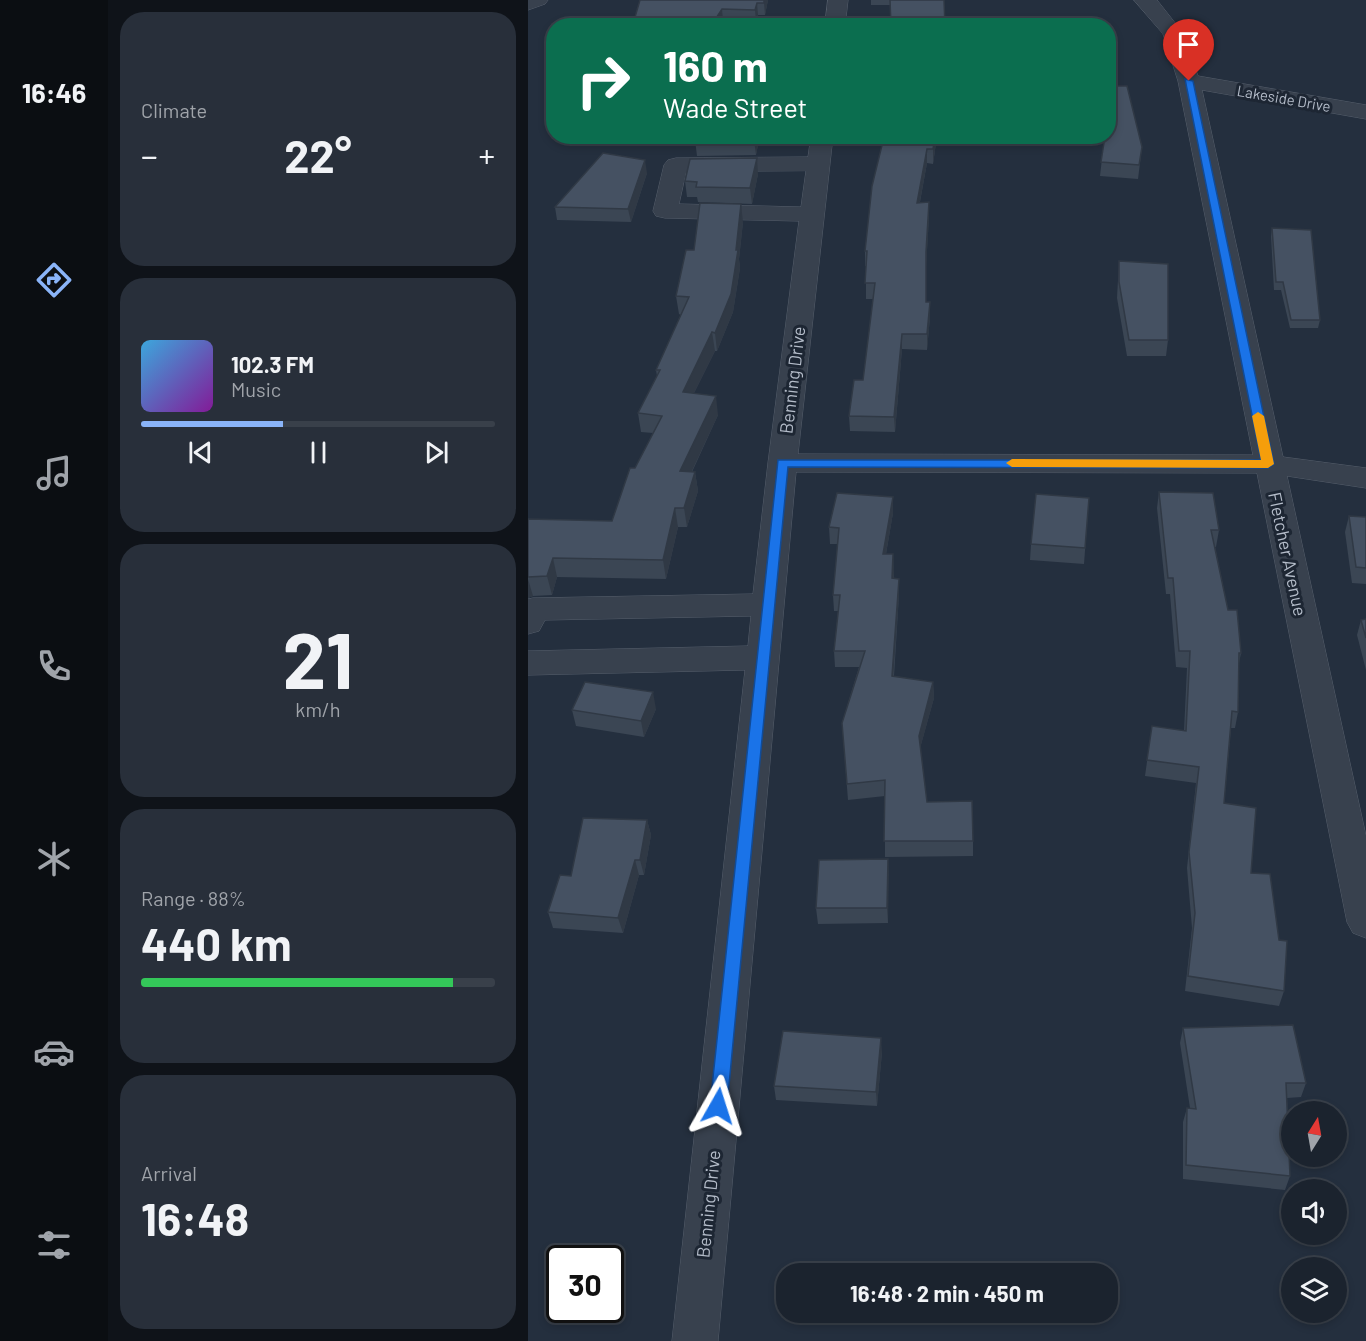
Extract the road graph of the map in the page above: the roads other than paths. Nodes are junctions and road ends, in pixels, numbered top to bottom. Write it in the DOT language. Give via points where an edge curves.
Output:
graph roads {
  1 [pos="538,0"];
  2 [pos="838,0"];
  3 [pos="1144,0"];
  4 [pos="528,4"];
  5 [pos="836,18"];
  6 [pos="1189,81"];
  7 [pos="1366,112"];
  8 [pos="820,150"];
  9 [pos="813,214"];
  10 [pos="782,463"];
  11 [pos="1268,464"];
  12 [pos="1366,478"];
  13 [pos="768,605"];
  14 [pos="528,623"];
  15 [pos="763,658"];
  16 [pos="528,663"];
  17 [pos="1366,922"];
  18 [pos="695,1341"];
  1 -- 4 [label="street"];
  2 -- 5 [label="street"];
  3 -- 6 [label="street" via="1173,33"];
  6 -- 7 [label="street, Lakeside Drive"];
  6 -- 11 [label="street, Fletcher Avenue"];
  8 -- 9 [label="street, Benning Drive"];
  8 -- 9 [label="street" via="676,165 664,211"];
  9 -- 10 [label="street, Benning Drive"];
  10 -- 11 [label="street"];
  10 -- 13 [label="street, Benning Drive"];
  11 -- 12 [label="street"];
  11 -- 17 [label="street, Fletcher Avenue"];
  13 -- 14 [label="street" via="533,609"];
  13 -- 15 [label="street, Benning Drive"];
  15 -- 16 [label="street"];
  15 -- 18 [label="street, Benning Drive"];
}
